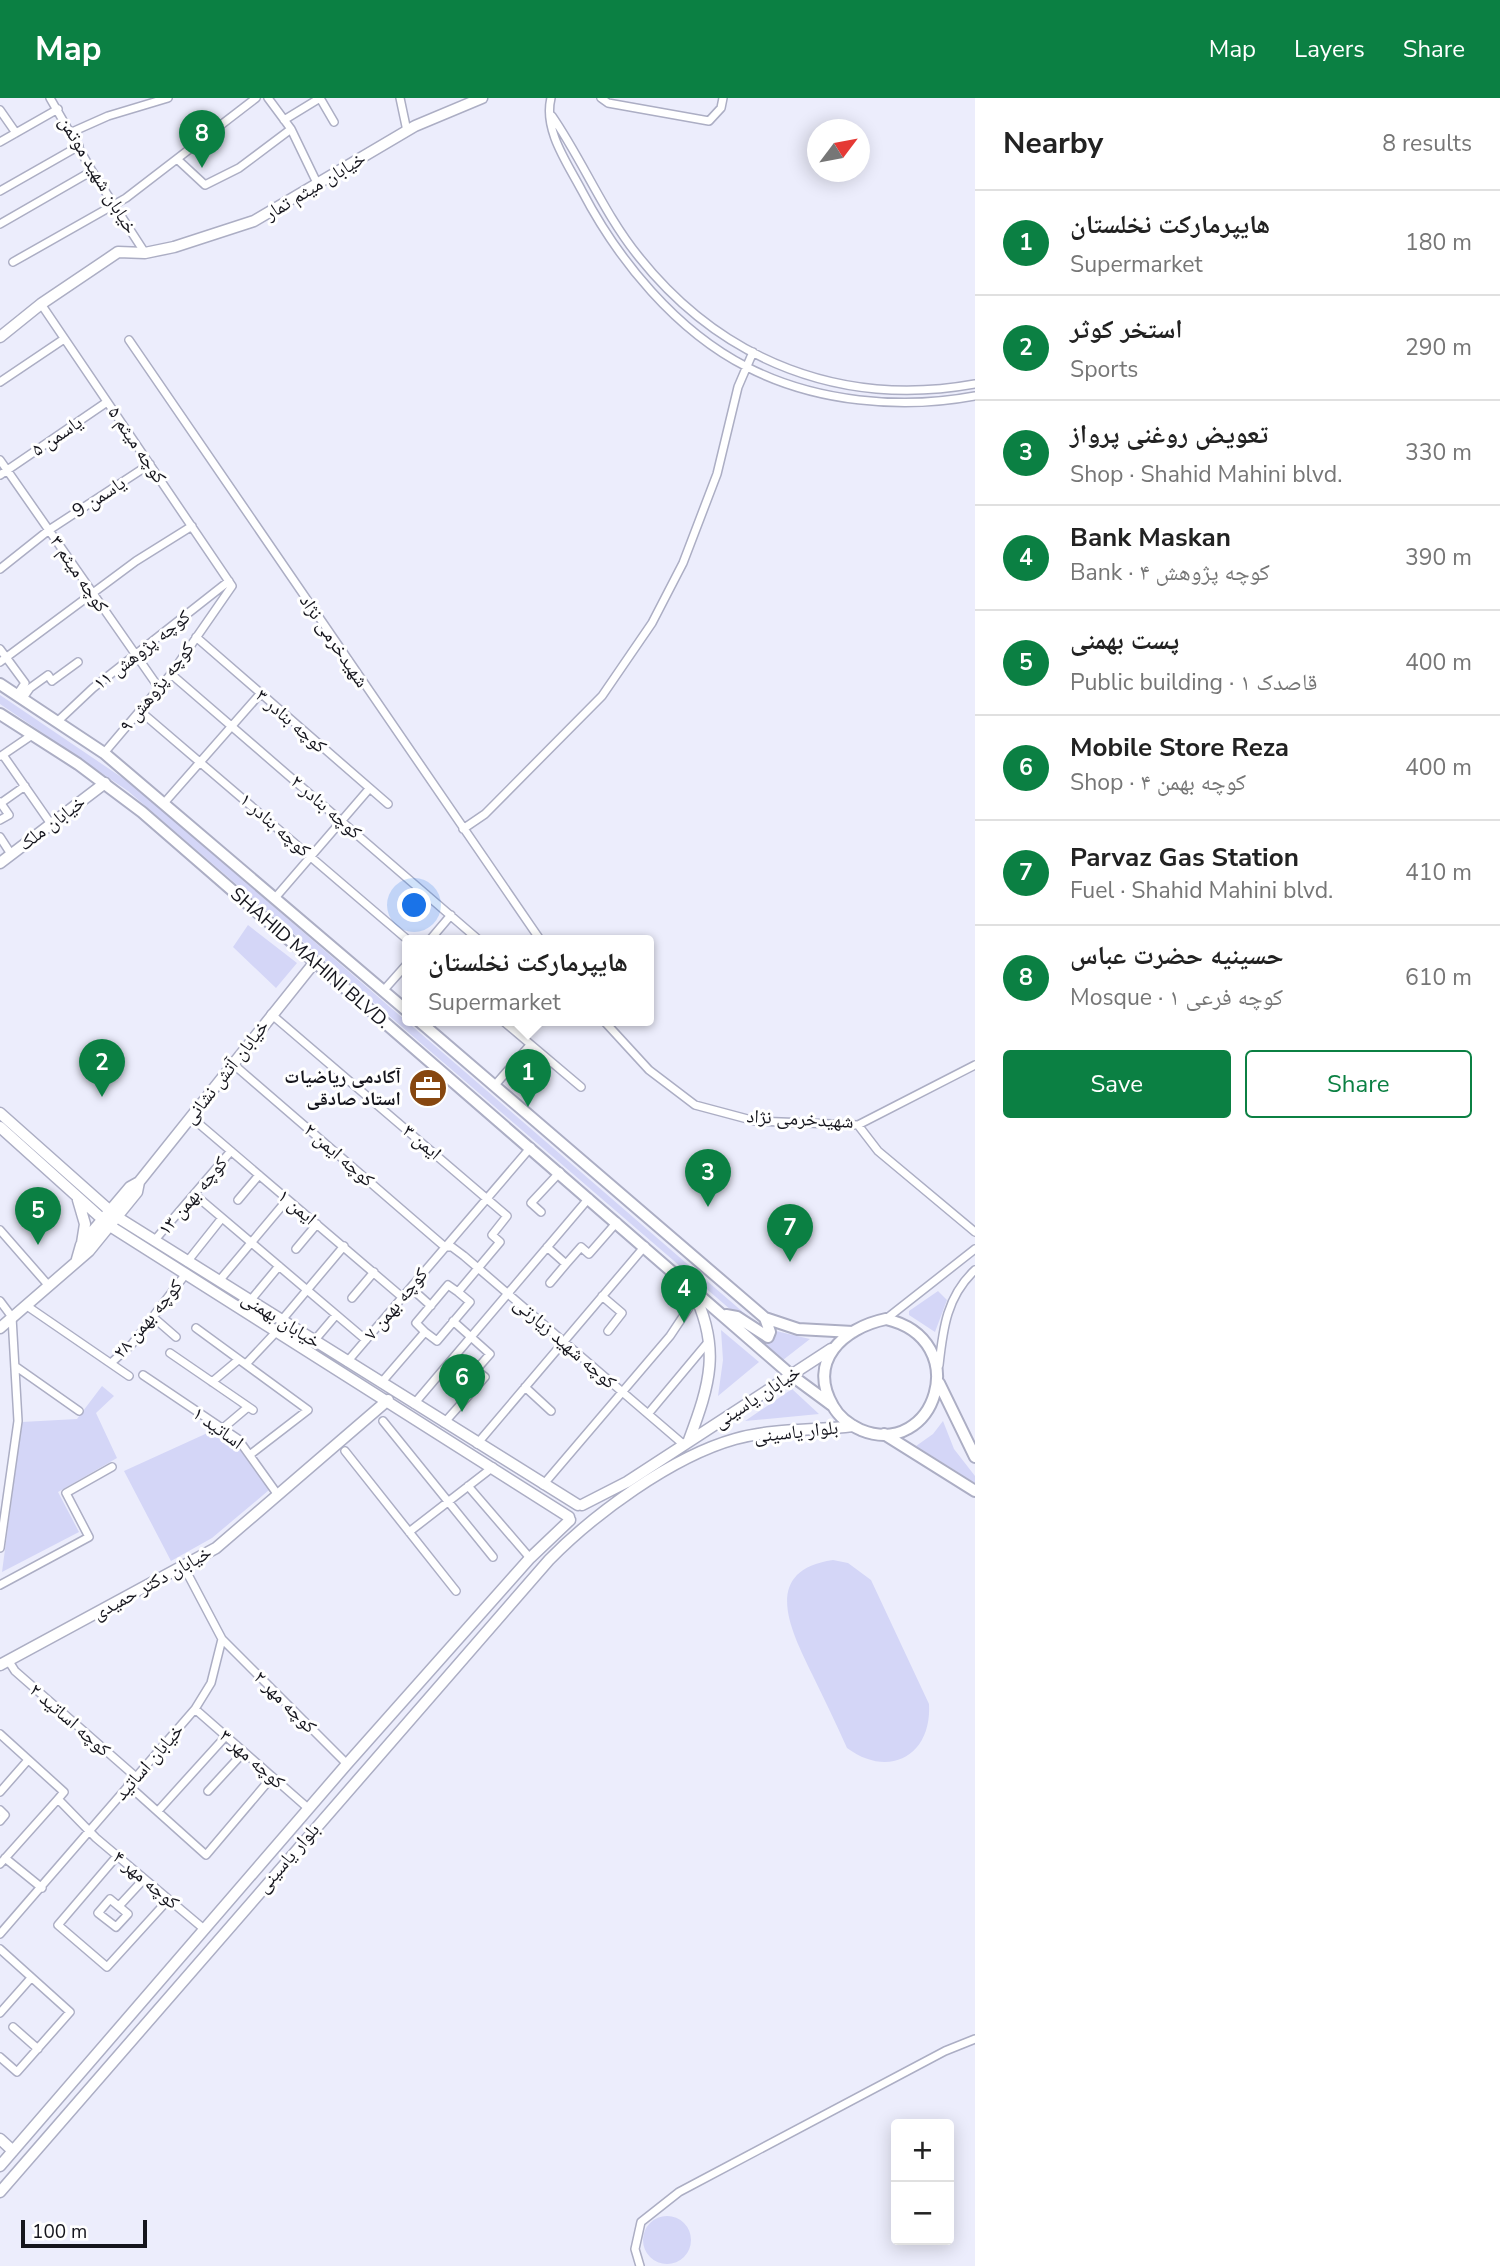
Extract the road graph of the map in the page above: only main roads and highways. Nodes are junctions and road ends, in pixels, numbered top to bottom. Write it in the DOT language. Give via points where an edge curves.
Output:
graph roads {
  1 [pos="0,684"];
  2 [pos="0,714"];
  3 [pos="402,1007"];
  4 [pos="425,1026"];
  5 [pos="723,1314"];
  6 [pos="765,1318"];
  7 [pos="852,1332"];
  8 [pos="939,1383"];
  9 [pos="833,1406"];
  10 [pos="884,1434"];
  11 [pos="975,1457"];
  12 [pos="975,1491"];
  1 -- 3 [label="main road, SHAHID MAHINI BLVD." via="104,753"];
  2 -- 5 [label="main road, SHAHID MAHINI BLVD." via="105,783"];
  4 -- 6 [label="main road, SHAHID MAHINI BLVD."];
  5 -- 6 [label="main road" via="737,1317 768,1338"];
  5 -- 9 [label="main road, SHAHID MAHINI BLVD."];
  6 -- 7 [label="main road, SHAHID MAHINI BLVD." via="798,1329"];
  7 -- 8 [label="main road" via="886,1318 904,1323 932,1348 939,1365"];
  7 -- 9 [label="main road" via="831,1349 825,1368 825,1388"];
  8 -- 10 [label="main road" via="935,1399 921,1419"];
  8 -- 11 [label="main road"];
  9 -- 10 [label="main road" via="853,1426"];
  10 -- 12 [label="main road"];
}
